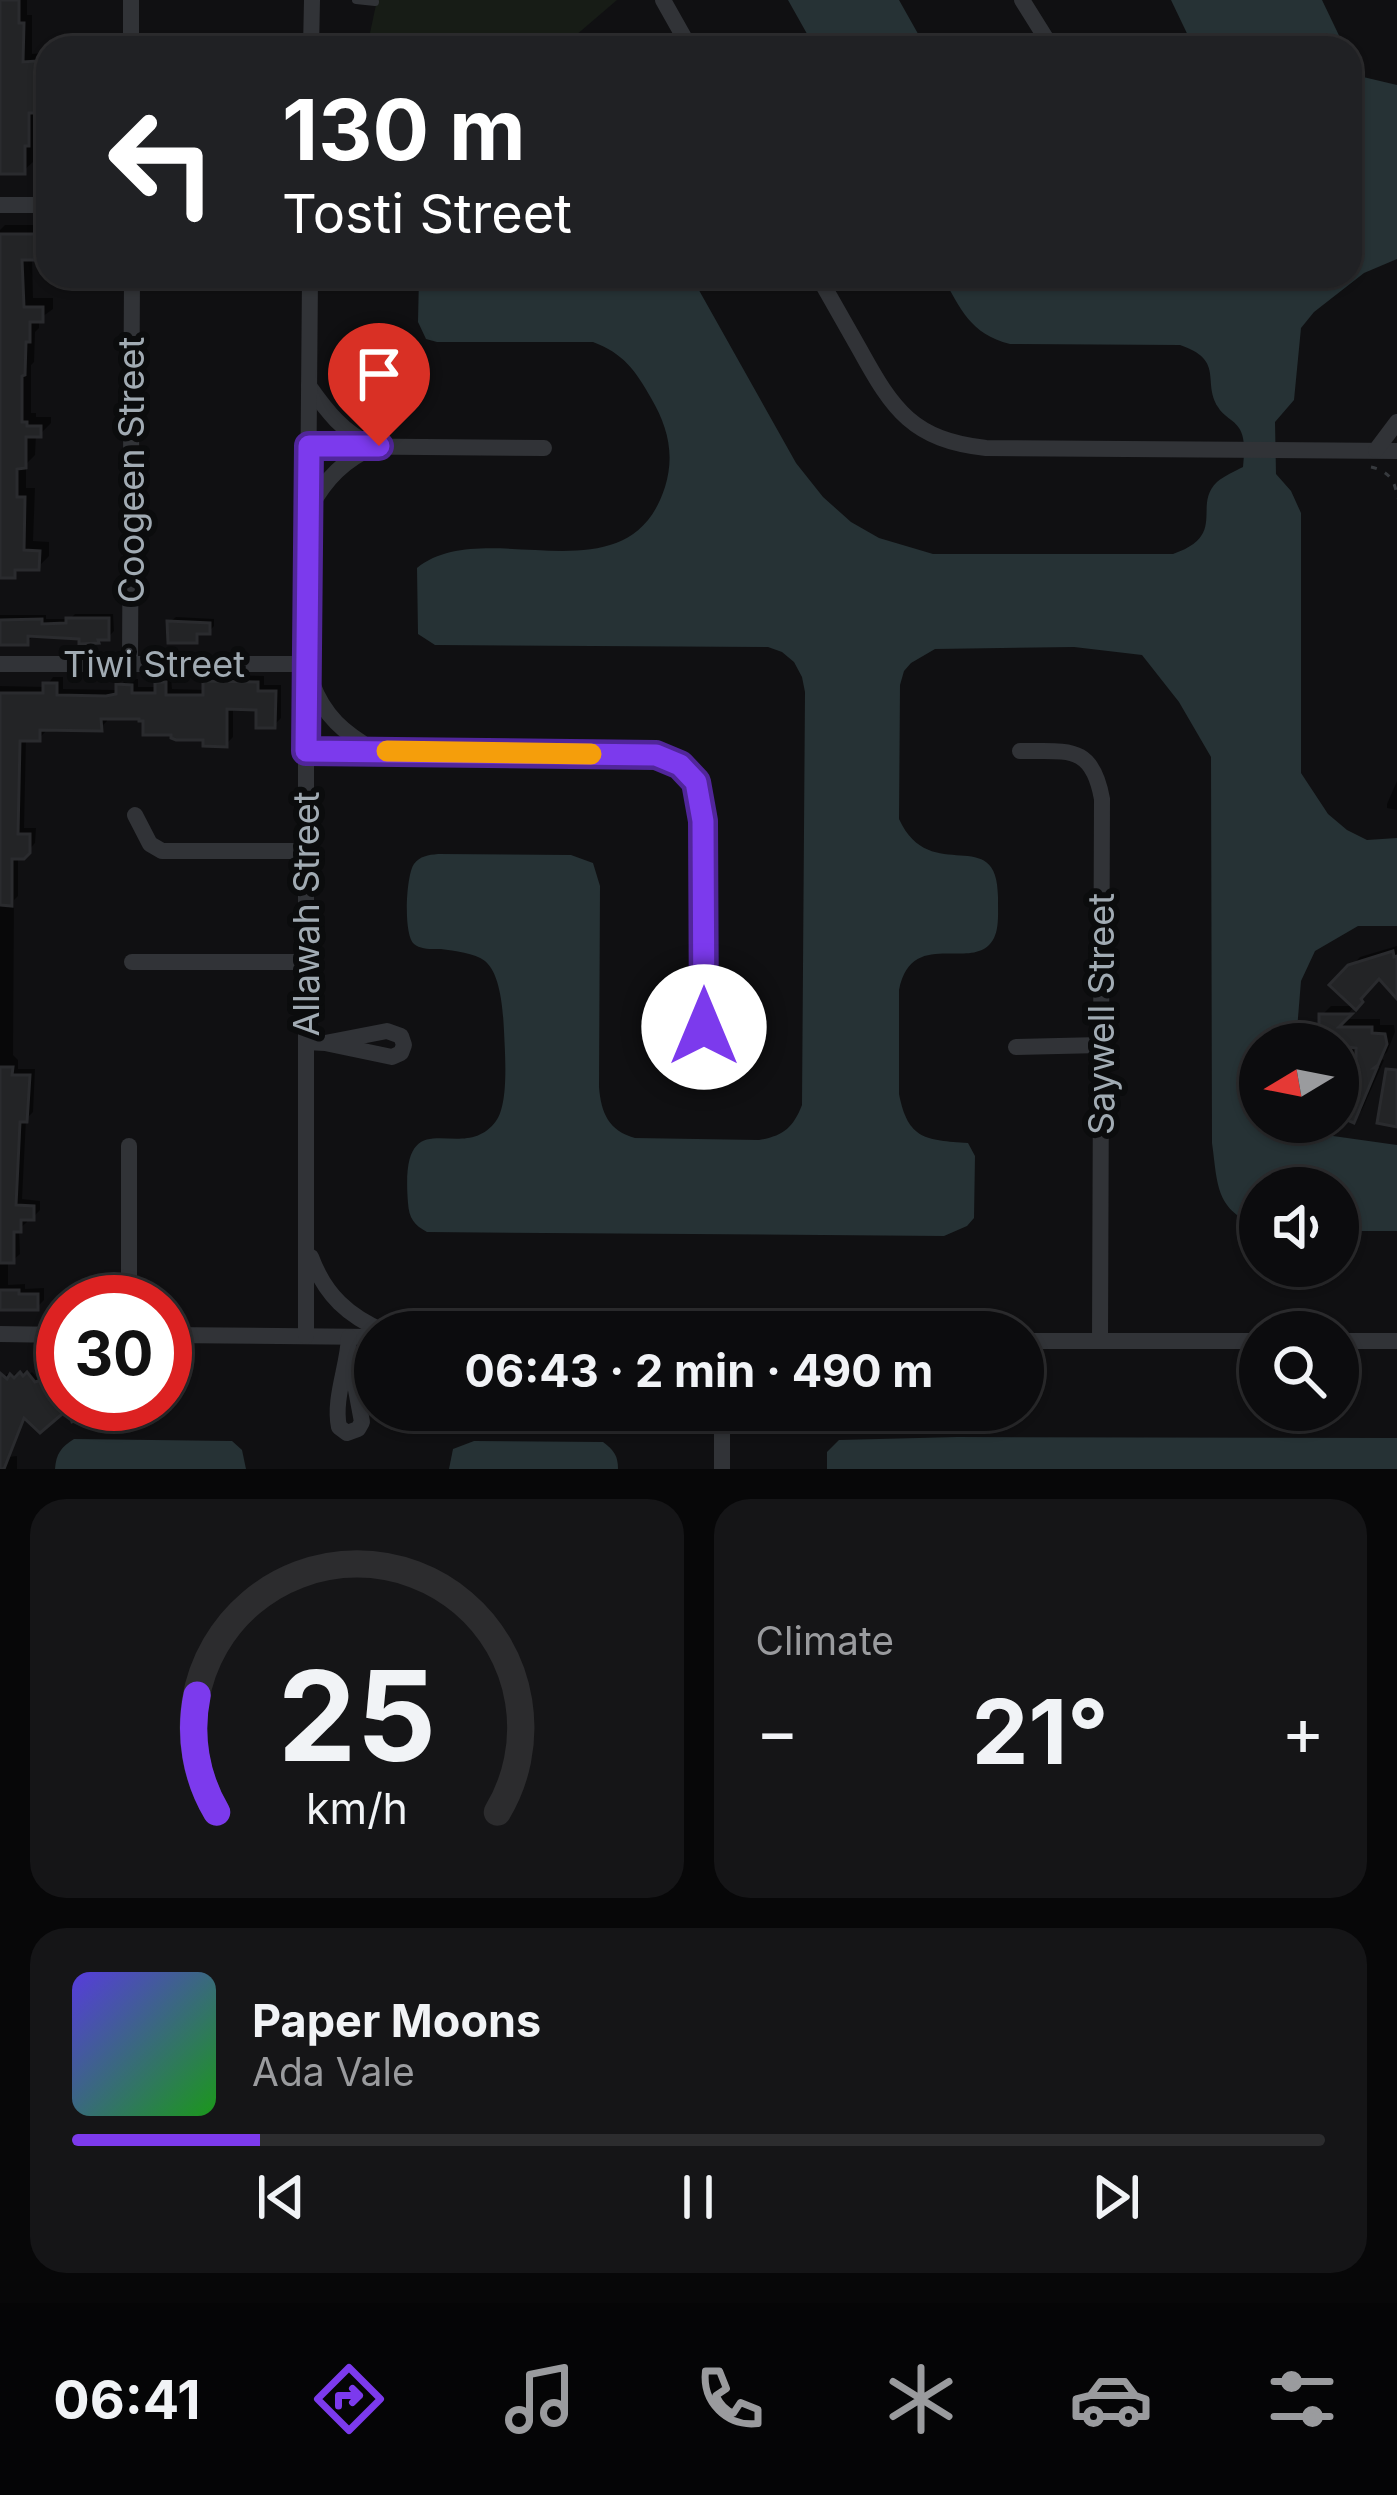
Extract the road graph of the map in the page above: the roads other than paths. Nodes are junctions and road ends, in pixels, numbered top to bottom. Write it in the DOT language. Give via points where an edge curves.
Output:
graph roads {
  1 [pos="131,0"];
  2 [pos="312,0"];
  3 [pos="356,0"];
  4 [pos="663,0"];
  5 [pos="1022,0"];
  6 [pos="375,2"];
  7 [pos="131,36"];
  8 [pos="311,36"];
  9 [pos="683,36"];
  10 [pos="1044,36"];
  11 [pos="0,205"];
  12 [pos="36,205"];
  13 [pos="131,288"];
  14 [pos="310,288"];
  15 [pos="825,288"];
  16 [pos="309,386"];
  17 [pos="1397,422"];
  18 [pos="309,446"];
  19 [pos="379,446"];
  20 [pos="544,448"];
  21 [pos="1376,451"];
  22 [pos="1397,452"];
  23 [pos="308,512"];
  24 [pos="0,664"];
  25 [pos="130,664"];
  26 [pos="308,667"];
  27 [pos="306,751"];
  28 [pos="377,751"];
  29 [pos="1020,751"];
  30 [pos="135,815"];
  31 [pos="306,851"];
  32 [pos="132,962"];
  33 [pos="306,962"];
  34 [pos="704,1027"];
  35 [pos="306,1042"];
  36 [pos="325,1043"];
  37 [pos="1101,1045"];
  38 [pos="1016,1047"];
  39 [pos="130,1146"];
  40 [pos="306,1238"];
  41 [pos="129,1275"];
  42 [pos="354,1317"];
  43 [pos="0,1334"];
  44 [pos="36,1335"];
  45 [pos="192,1336"];
  46 [pos="306,1336"];
  47 [pos="1044,1340"];
  48 [pos="1100,1341"];
  49 [pos="1239,1341"];
  50 [pos="1359,1341"];
  51 [pos="1397,1341"];
  52 [pos="354,1343"];
  53 [pos="722,1431"];
  54 [pos="722,1469"];
  1 -- 7 [label="street"];
  2 -- 8 [label="street"];
  3 -- 6 [label="lane"];
  4 -- 9 [label="street"];
  5 -- 10 [label="street"];
  11 -- 12 [label="street"];
  13 -- 25 [label="street, Coogeen Street"];
  14 -- 16 [label="street, Allawah Street"];
  15 -- 21 [label="street" via="888,399 917,427 962,446"];
  16 -- 18 [label="street, Allawah Street"];
  16 -- 19 [label="street" via="345,429"];
  17 -- 21 [label="street"];
  18 -- 19 [label="street"];
  18 -- 23 [label="street, Allawah Street"];
  19 -- 20 [label="street"];
  19 -- 23 [label="street" via="338,469"];
  21 -- 22 [label="street"];
  23 -- 26 [label="street, Allawah Street"];
  24 -- 25 [label="street, Tiwi Street"];
  25 -- 26 [label="street, Tiwi Street"];
  26 -- 27 [label="street, Allawah Street"];
  26 -- 28 [label="street" via="334,722"];
  27 -- 28 [label="street"];
  27 -- 31 [label="street, Allawah Street"];
  28 -- 34 [label="street" via="656,755 680,765 696,782 703,821"];
  29 -- 37 [label="street, Saywell Street" via="1083,757 1098,777"];
  30 -- 31 [label="street" via="162,851"];
  31 -- 33 [label="street, Allawah Street"];
  32 -- 33 [label="street"];
  33 -- 35 [label="street, Allawah Street"];
  35 -- 36 [label="street"];
  35 -- 40 [label="street, Allawah Street"];
  37 -- 38 [label="street"];
  37 -- 48 [label="street, Saywell Street"];
  39 -- 41 [label="street"];
  40 -- 42 [label="street" via="317,1272"];
  40 -- 46 [label="street, Allawah Street"];
  43 -- 44 [label="street"];
  45 -- 46 [label="street"];
  46 -- 52 [label="street"];
  47 -- 48 [label="street"];
  48 -- 49 [label="street"];
  50 -- 51 [label="street"];
  53 -- 54 [label="street"];
}
